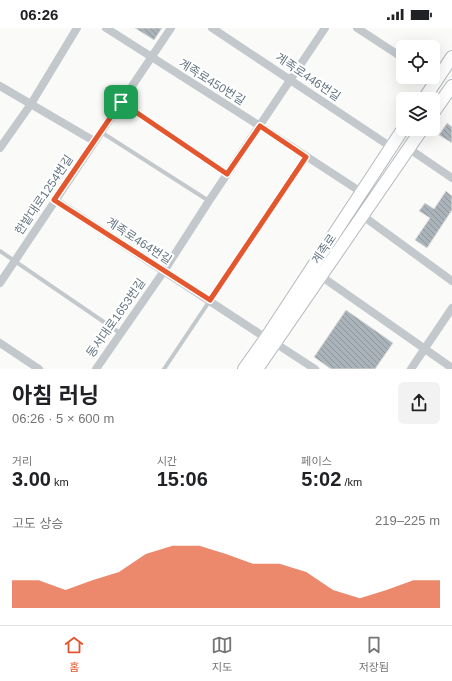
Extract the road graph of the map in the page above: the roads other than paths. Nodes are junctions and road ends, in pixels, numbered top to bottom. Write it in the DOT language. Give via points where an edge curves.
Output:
graph roads {
  1 [pos="77,28"];
  2 [pos="106,28"];
  3 [pos="171,28"];
  4 [pos="212,28"];
  5 [pos="325,28"];
  6 [pos="357,28"];
  7 [pos="396,53"];
  8 [pos="452,56"];
  9 [pos="152,58"];
  10 [pos="440,71"];
  11 [pos="291,80"];
  12 [pos="440,83"];
  13 [pos="0,86"];
  14 [pos="451,89"];
  15 [pos="121,102"];
  16 [pos="31,104"];
  17 [pos="440,104"];
  18 [pos="260,126"];
  19 [pos="101,132"];
  20 [pos="398,136"];
  21 [pos="417,136"];
  22 [pos="94,141"];
  23 [pos="391,147"];
  24 [pos="0,148"];
  25 [pos="408,148"];
  26 [pos="306,157"];
  27 [pos="227,174"];
  28 [pos="452,178"];
  29 [pos="361,192"];
  30 [pos="54,200"];
  31 [pos="209,201"];
  32 [pos="363,216"];
  33 [pos="0,252"];
  34 [pos="14,261"];
  35 [pos="311,270"];
  36 [pos="164,271"];
  37 [pos="321,277"];
  38 [pos="452,281"];
  39 [pos="0,282"];
  40 [pos="210,300"];
  41 [pos="451,311"];
  42 [pos="120,333"];
  43 [pos="271,340"];
  44 [pos="0,343"];
  45 [pos="425,349"];
  46 [pos="261,368"];
  47 [pos="452,368"];
  48 [pos="39,369"];
  49 [pos="96,369"];
  50 [pos="164,369"];
  51 [pos="244,369"];
  52 [pos="315,369"];
  53 [pos="411,369"];
  1 -- 16 [label="street"];
  2 -- 9 [label="street, 계족로450번길"];
  3 -- 9 [label="street, 한밭대로1254번길"];
  4 -- 11 [label="street, 계족로446번길"];
  5 -- 11 [label="street, 동서대로1653번길"];
  6 -- 7 [label="street"];
  8 -- 10 [label="main road"];
  9 -- 15 [label="street, 한밭대로1254번길"];
  9 -- 18 [label="street, 계족로450번길"];
  11 -- 18 [label="street, 동서대로1653번길"];
  11 -- 23 [label="street, 계족로446번길"];
  12 -- 14 [label="street"];
  13 -- 16 [label="street"];
  14 -- 17 [label="main road"];
  15 -- 19 [label="street, 한밭대로1254번길"];
  15 -- 27 [label="lane"];
  16 -- 22 [label="street"];
  16 -- 24 [label="street"];
  18 -- 26 [label="street, 계족로450번길"];
  18 -- 27 [label="street, 동서대로1653번길"];
  19 -- 22 [label="street, 한밭대로1254번길"];
  19 -- 31 [label="lane"];
  20 -- 23 [label="main road, 계족로"];
  21 -- 25 [label="main road, 계족로"];
  22 -- 30 [label="street, 한밭대로1254번길"];
  23 -- 29 [label="main road, 계족로"];
  25 -- 28 [label="street"];
  25 -- 32 [label="main road, 계족로"];
  26 -- 29 [label="street, 계족로450번길"];
  26 -- 40 [label="lane"];
  27 -- 31 [label="street, 동서대로1653번길"];
  29 -- 35 [label="main road, 계족로"];
  30 -- 34 [label="street, 한밭대로1254번길"];
  30 -- 36 [label="street, 계족로464번길"];
  31 -- 36 [label="street, 동서대로1653번길"];
  32 -- 37 [label="main road, 계족로"];
  32 -- 38 [label="street"];
  33 -- 34 [label="lane"];
  34 -- 39 [label="street, 한밭대로1254번길"];
  34 -- 42 [label="lane"];
  35 -- 37 [label="street"];
  35 -- 43 [label="main road, 계족로"];
  36 -- 40 [label="street, 계족로464번길"];
  36 -- 42 [label="street, 동서대로1653번길"];
  37 -- 43 [label="main road, 계족로"];
  37 -- 45 [label="street"];
  40 -- 43 [label="street, 계족로464번길"];
  40 -- 50 [label="lane"];
  41 -- 45 [label="street"];
  42 -- 49 [label="street, 동서대로1653번길"];
  43 -- 46 [label="main road, 계족로"];
  43 -- 51 [label="main road, 계족로"];
  43 -- 52 [label="street, 계족로464번길"];
  44 -- 48 [label="street"];
  45 -- 47 [label="street"];
  45 -- 53 [label="street"];
}
